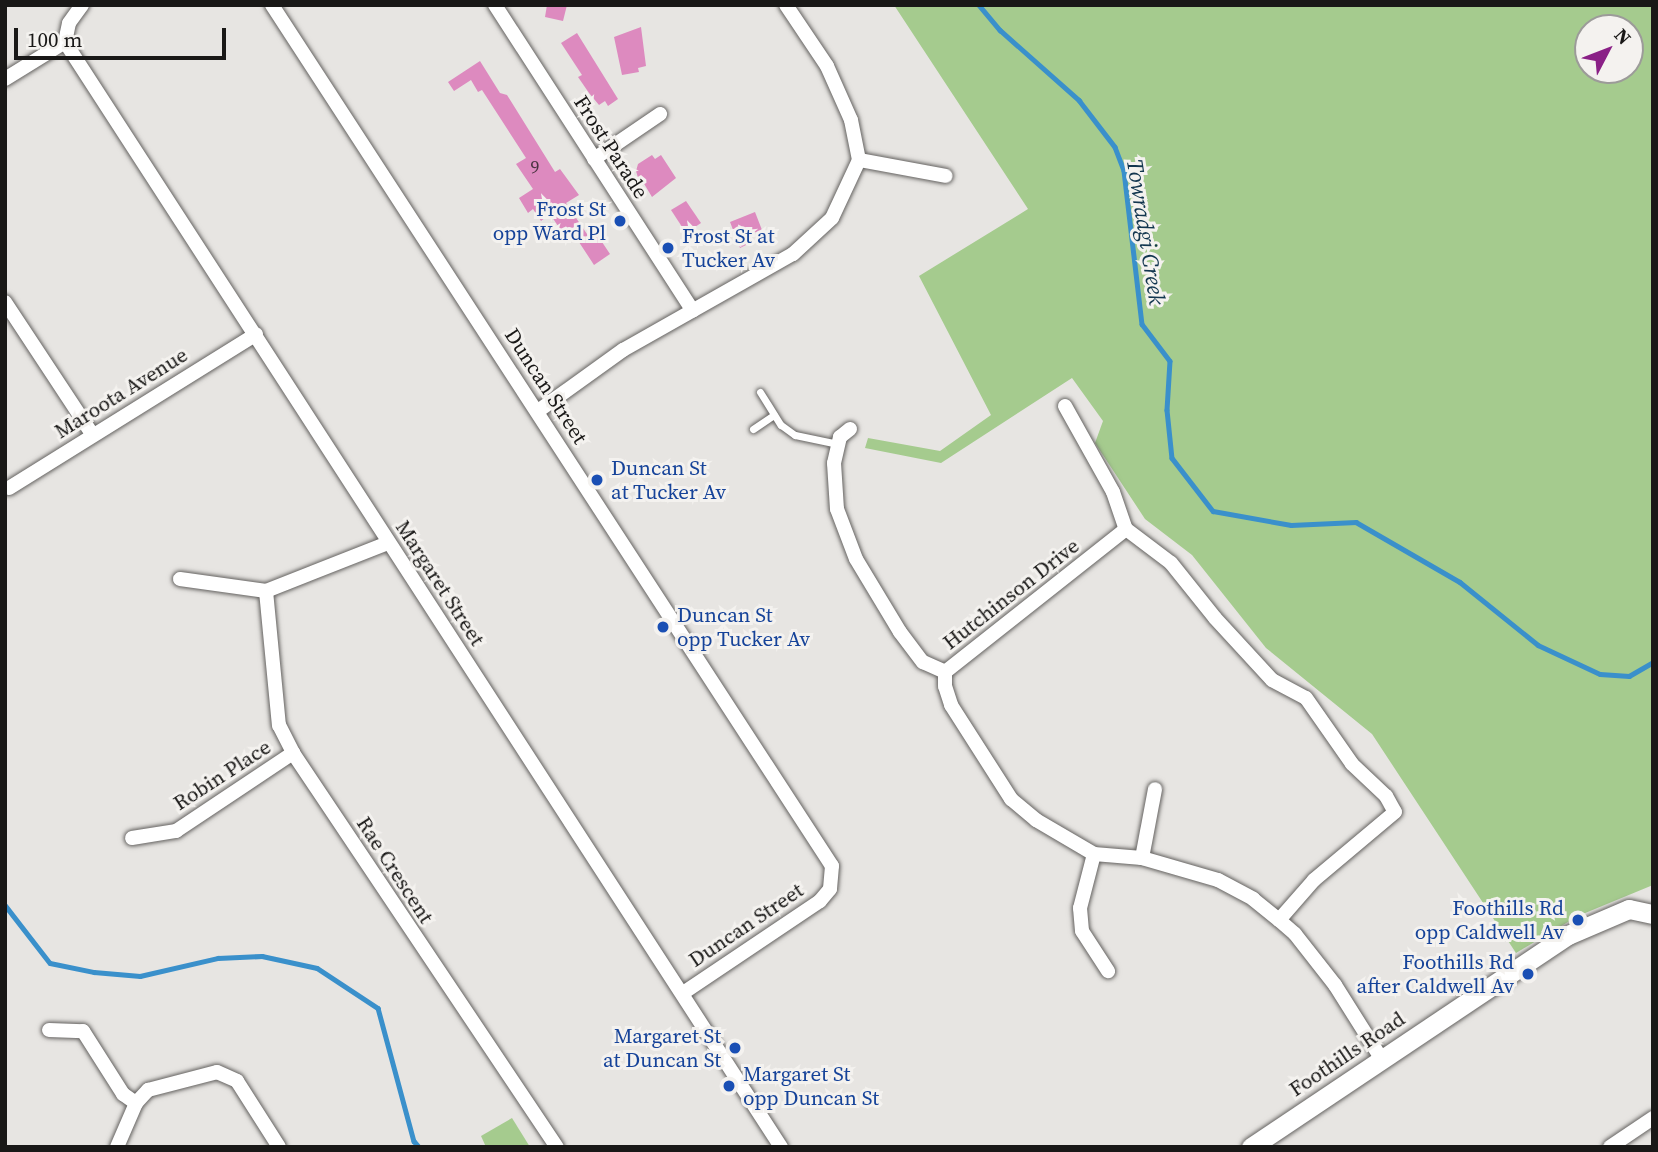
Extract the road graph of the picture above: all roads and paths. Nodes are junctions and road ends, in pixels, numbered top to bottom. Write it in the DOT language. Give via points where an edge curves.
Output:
graph roads {
  1 [pos="82,5"];
  2 [pos="272,5"];
  3 [pos="495,5"];
  4 [pos="786,5"];
  5 [pos="65,42"];
  6 [pos="5,79"];
  7 [pos="660,114"];
  8 [pos="594,159"];
  9 [pos="859,160"];
  10 [pos="946,176"];
  11 [pos="5,302"];
  12 [pos="693,311"];
  13 [pos="256,334"];
  14 [pos="760,392"];
  15 [pos="1065,406"];
  16 [pos="538,411"];
  17 [pos="774,415"];
  18 [pos="753,429"];
  19 [pos="850,429"];
  20 [pos="92,434"];
  21 [pos="838,444"];
  22 [pos="9,488"];
  23 [pos="1126,529"];
  24 [pos="388,543"];
  25 [pos="180,579"];
  26 [pos="266,591"];
  27 [pos="945,672"];
  28 [pos="293,753"];
  29 [pos="1155,789"];
  30 [pos="132,838"];
  31 [pos="1094,854"];
  32 [pos="1142,858"];
  33 [pos="1653,914"];
  34 [pos="1279,920"];
  35 [pos="1108,971"];
  36 [pos="683,993"];
  37 [pos="49,1030"];
  38 [pos="1381,1058"];
  39 [pos="136,1103"];
  40 [pos="1653,1118"];
  41 [pos="117,1147"];
  42 [pos="279,1147"];
  43 [pos="556,1147"];
  44 [pos="781,1147"];
  45 [pos="1251,1147"];
  46 [pos="1610,1147"];
  1 -- 5 [label="street" via="69,23"];
  2 -- 16 [label="street, Duncan Street"];
  3 -- 8 [label="street, Frost Parade"];
  4 -- 9 [label="street" via="827,66 851,120"];
  5 -- 6 [label="street"];
  5 -- 13 [label="street, Margaret Street"];
  7 -- 8 [label="street"];
  8 -- 12 [label="street, Frost Parade"];
  9 -- 10 [label="street"];
  9 -- 12 [label="street" via="832,218 793,254"];
  11 -- 20 [label="street"];
  12 -- 16 [label="street" via="623,350"];
  13 -- 20 [label="street, Maroota Avenue"];
  13 -- 24 [label="street, Margaret Street"];
  14 -- 17 [label="lane"];
  15 -- 23 [label="street" via="1113,492"];
  16 -- 36 [label="street, Duncan Street" via="832,866 830,889 820,901"];
  17 -- 18 [label="lane"];
  17 -- 21 [label="lane" via="794,435"];
  19 -- 21 [label="street"];
  20 -- 22 [label="street, Maroota Avenue"];
  21 -- 27 [label="street" via="834,463 837,509 856,559 923,662"];
  23 -- 27 [label="street, Hutchinson Drive"];
  23 -- 34 [label="street" via="1171,563 1272,680 1306,698 1352,764 1386,796 1395,812 1314,880"];
  24 -- 26 [label="street"];
  24 -- 36 [label="street, Margaret Street"];
  25 -- 26 [label="street"];
  26 -- 28 [label="street, Rae Crescent" via="279,725"];
  27 -- 31 [label="street, Hutchinson Drive" via="951,705 1011,799 1035,820"];
  28 -- 30 [label="street, Robin Place" via="176,831"];
  28 -- 43 [label="street, Rae Crescent"];
  29 -- 32 [label="street"];
  31 -- 32 [label="street, Hutchinson Drive"];
  31 -- 35 [label="street" via="1080,908 1082,931"];
  32 -- 34 [label="street, Hutchinson Drive" via="1218,880"];
  33 -- 38 [label="main road, Foothills Road" via="1629,909 1568,935"];
  34 -- 38 [label="street, Hutchinson Drive" via="1335,985"];
  36 -- 44 [label="street, Margaret Street"];
  37 -- 39 [label="street" via="83,1031 123,1094"];
  38 -- 45 [label="main road, Foothills Road"];
  39 -- 41 [label="street"];
  39 -- 42 [label="street" via="148,1090 217,1072 237,1081"];
  40 -- 46 [label="street"];
}
